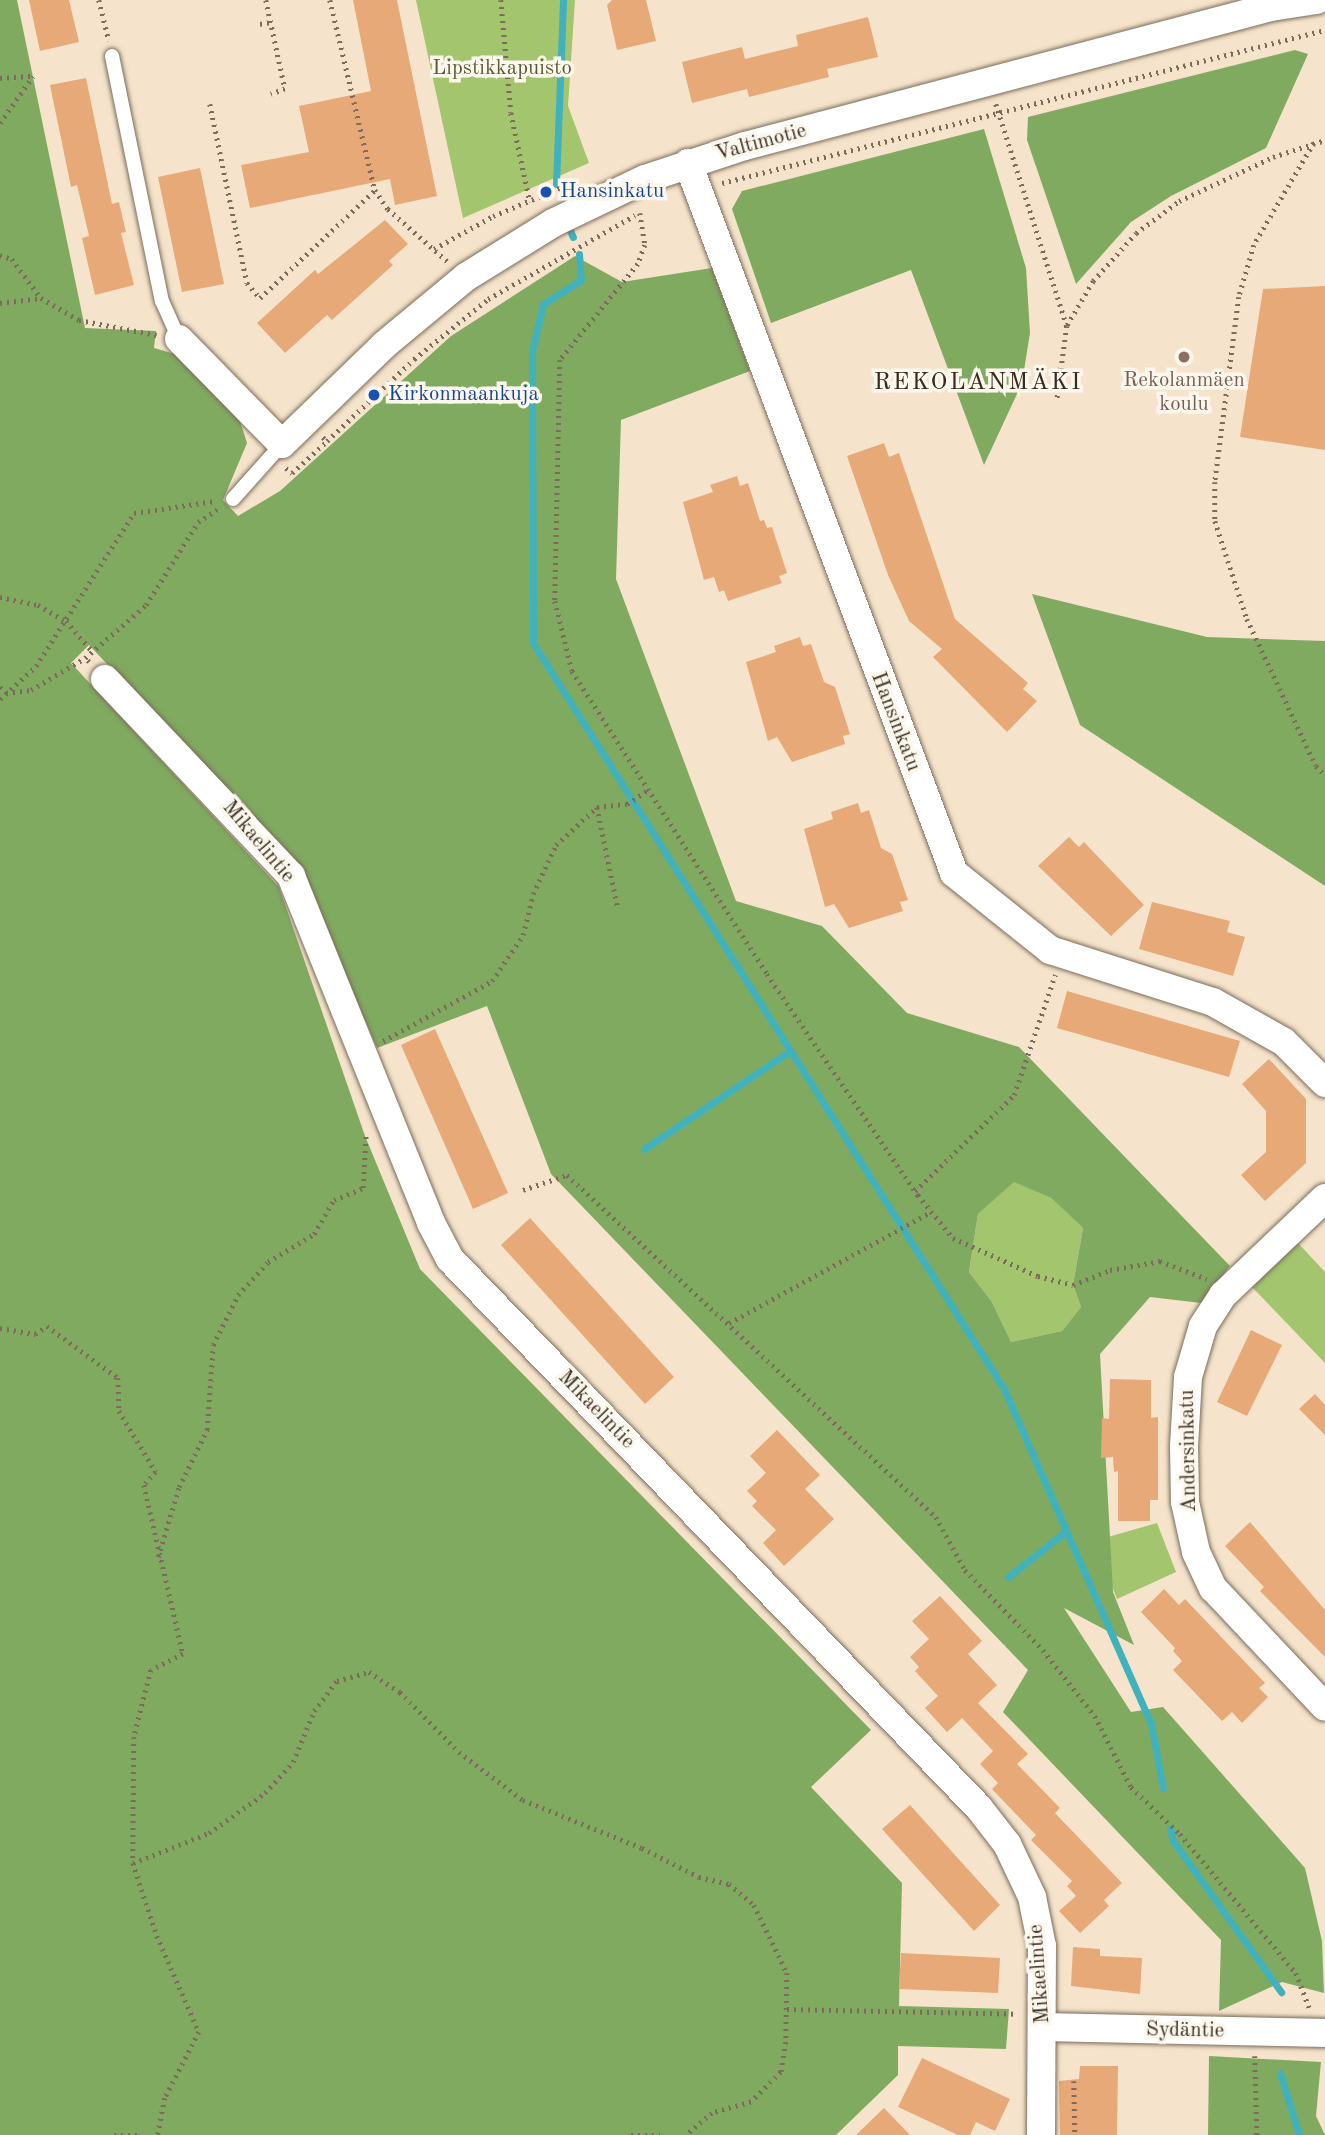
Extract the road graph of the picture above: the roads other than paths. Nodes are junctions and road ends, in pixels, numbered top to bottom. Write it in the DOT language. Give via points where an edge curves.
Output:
graph roads {
  1 [pos="1316,0"];
  2 [pos="112,56"];
  3 [pos="688,163"];
  4 [pos="179,339"];
  5 [pos="282,444"];
  6 [pos="233,499"];
  7 [pos="105,679"];
  8 [pos="1325,1083"];
  9 [pos="1325,1198"];
  10 [pos="1325,1707"];
  11 [pos="1037,2020"];
  12 [pos="1322,2033"];
  13 [pos="1041,2135"];
  1 -- 3 [label="street, Valtimotie" via="1271,7"];
  2 -- 4 [label="lane" via="162,301"];
  3 -- 5 [label="street, Valtimotie" via="590,204 466,277 384,345"];
  3 -- 8 [label="street, Hansinkatu" via="954,873 1050,950 1213,1002 1284,1042"];
  4 -- 5 [label="street"];
  5 -- 6 [label="lane"];
  7 -- 11 [label="street, Mikaelintie" via="291,876 431,1223 450,1259 979,1808 1007,1844 1032,1897 1040,1934"];
  9 -- 10 [label="street, Andersinkatu" via="1223,1295 1203,1326 1188,1377 1185,1502 1196,1552 1213,1588"];
  11 -- 12 [label="street, Sydäntie"];
  11 -- 13 [label="street, Mikaelintie"];
}
